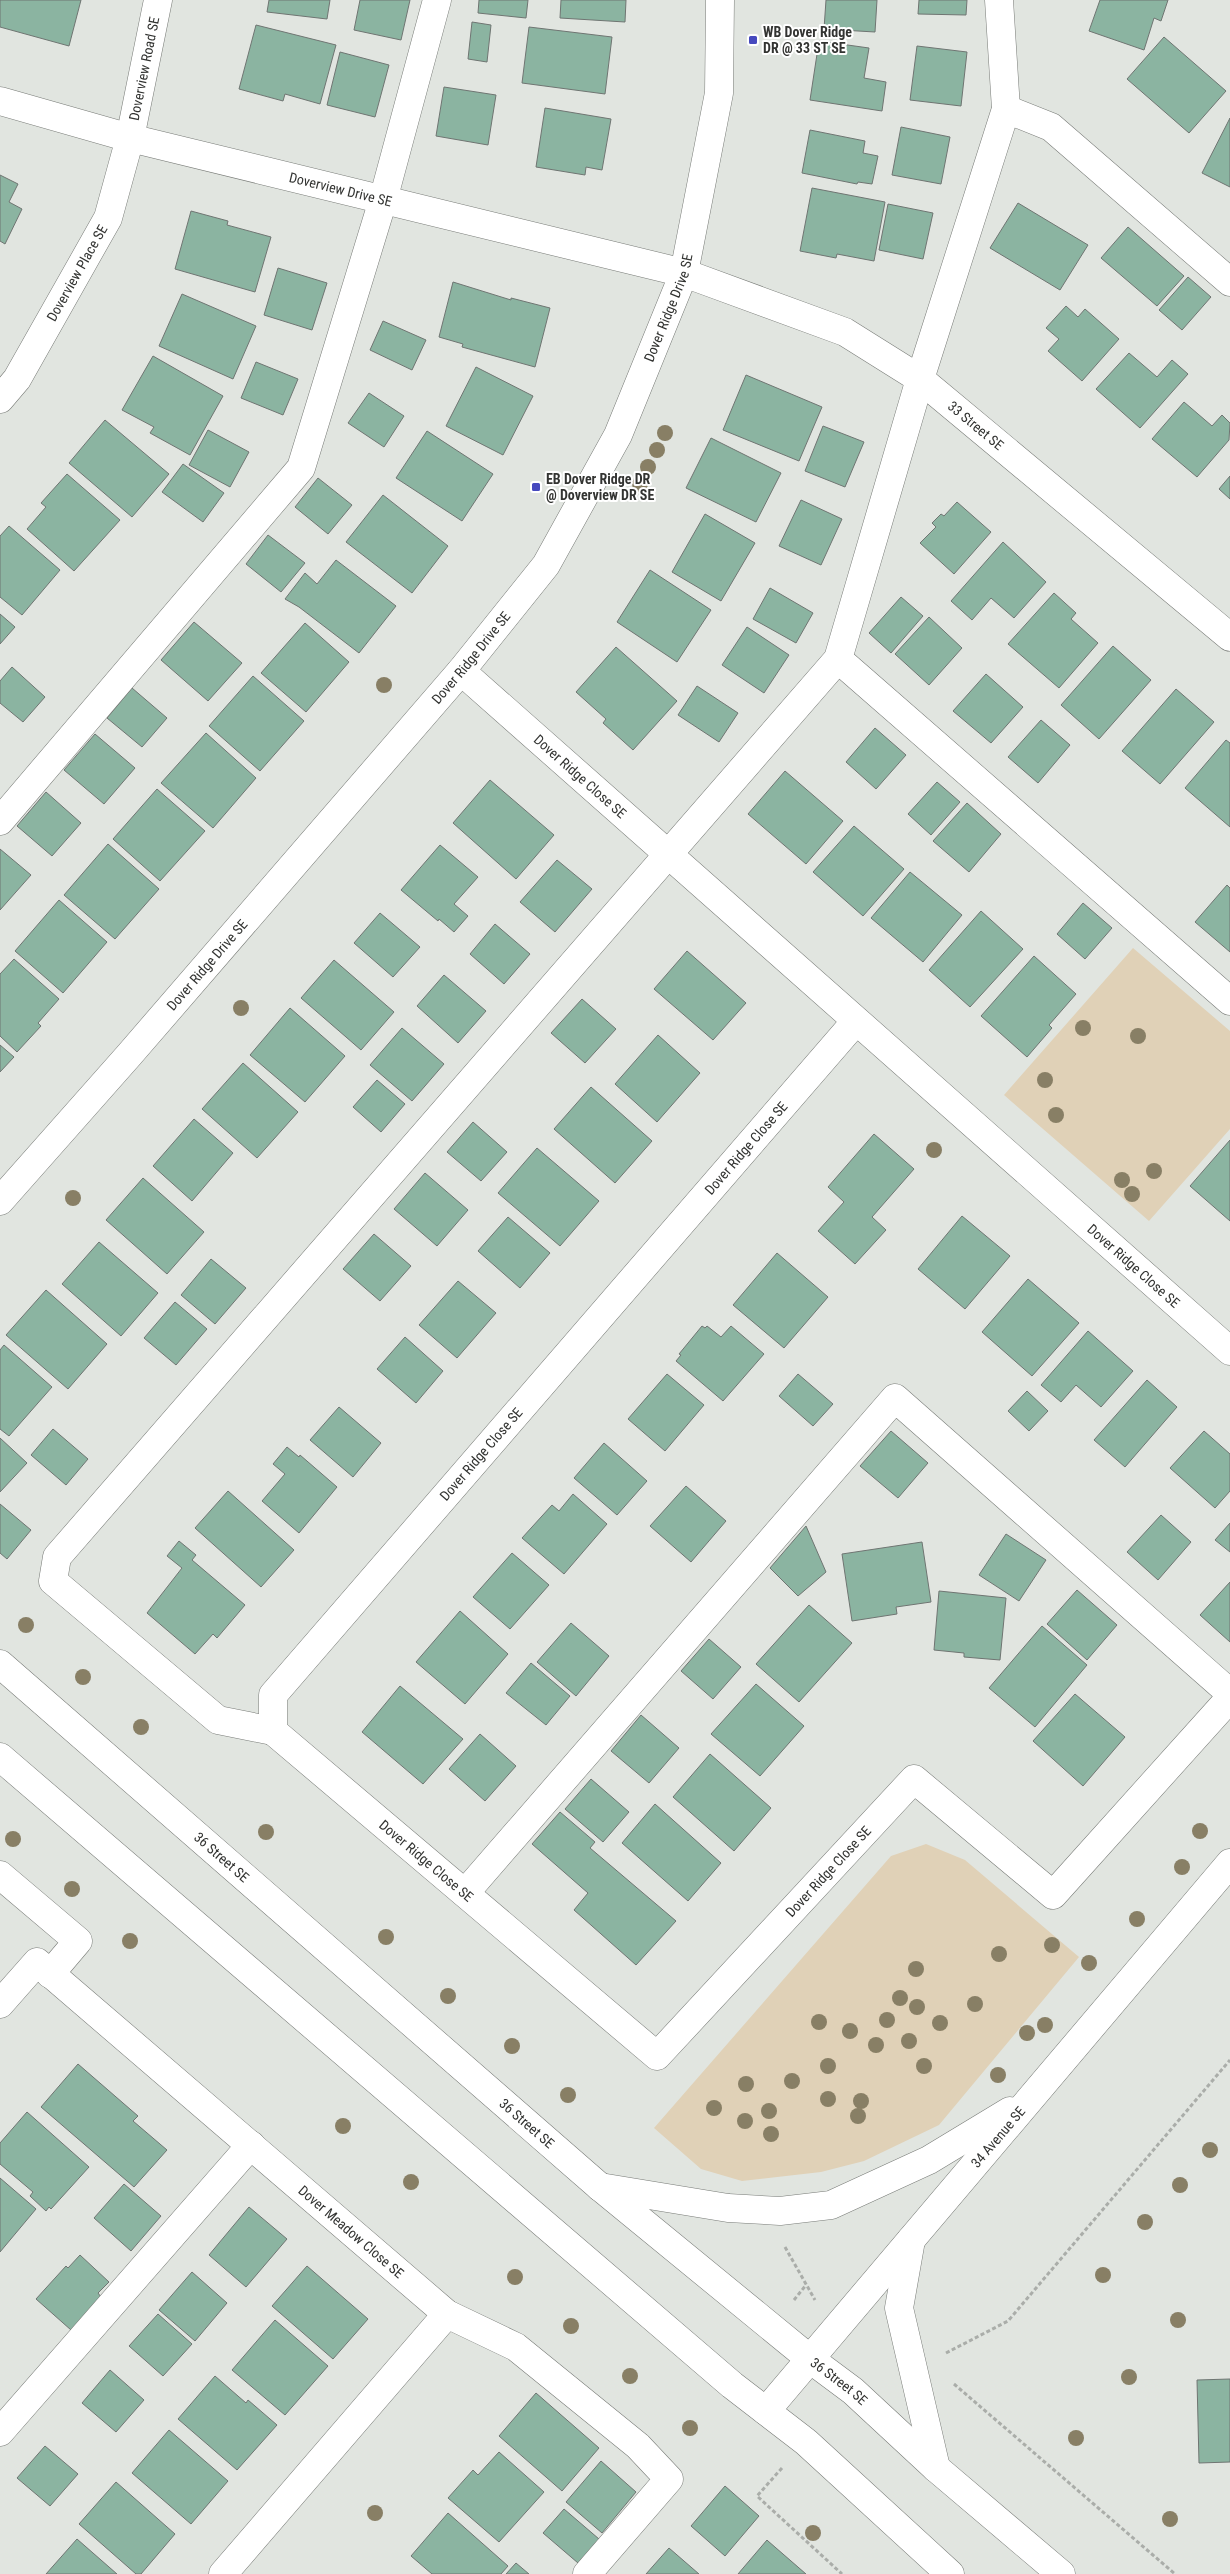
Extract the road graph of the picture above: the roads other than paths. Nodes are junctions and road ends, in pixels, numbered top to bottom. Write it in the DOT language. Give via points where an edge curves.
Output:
graph roads {
  1 [pos="158,0"];
  2 [pos="437,0"];
  3 [pos="720,0"];
  4 [pos="999,0"];
  5 [pos="0,101"];
  6 [pos="1006,109"];
  7 [pos="130,138"];
  8 [pos="383,200"];
  9 [pos="684,273"];
  10 [pos="1230,282"];
  11 [pos="920,379"];
  12 [pos="0,399"];
  13 [pos="1230,637"];
  14 [pos="838,659"];
  15 [pos="460,671"];
  16 [pos="0,821"];
  17 [pos="670,854"];
  18 [pos="1230,1001"];
  19 [pos="856,1021"];
  20 [pos="0,1201"];
  21 [pos="1230,1351"];
  22 [pos="0,1664"];
  23 [pos="1230,1693"];
  24 [pos="1230,1698"];
  25 [pos="273,1731"];
  26 [pos="0,1757"];
  27 [pos="1230,1863"];
  28 [pos="0,1875"];
  29 [pos="465,1893"];
  30 [pos="50,1974"];
  31 [pos="0,2004"];
  32 [pos="1027,2101"];
  33 [pos="251,2145"];
  34 [pos="600,2186"];
  35 [pos="912,2239"];
  36 [pos="447,2314"];
  37 [pos="810,2360"];
  38 [pos="766,2411"];
  39 [pos="0,2432"];
  40 [pos="936,2468"];
  41 [pos="223,2574"];
  42 [pos="587,2574"];
  43 [pos="950,2574"];
  44 [pos="1061,2574"];
  1 -- 7 [label="street, Doverview Road SE"];
  2 -- 8 [label="street"];
  3 -- 9 [label="street, Dover Ridge Drive SE" via="719,93"];
  4 -- 6 [label="street"];
  5 -- 7 [label="street, Doverview Drive SE"];
  6 -- 10 [label="street" via="1051,127"];
  6 -- 11 [label="street"];
  7 -- 8 [label="street, Doverview Drive SE"];
  7 -- 12 [label="street, Doverview Place SE" via="108,218 17,379"];
  8 -- 9 [label="street, Doverview Drive SE"];
  8 -- 16 [label="street" via="301,468"];
  9 -- 11 [label="street, 33 Street SE" via="845,332"];
  9 -- 15 [label="street, Dover Ridge Drive SE" via="618,434 546,565"];
  11 -- 13 [label="street, 33 Street SE"];
  11 -- 14 [label="street"];
  14 -- 17 [label="street"];
  14 -- 18 [label="street"];
  15 -- 17 [label="street, Dover Ridge Close SE"];
  15 -- 20 [label="street, Dover Ridge Drive SE"];
  17 -- 19 [label="street, Dover Ridge Close SE"];
  17 -- 25 [label="street" via="57,1557 53,1581 218,1720"];
  19 -- 21 [label="street, Dover Ridge Close SE"];
  19 -- 25 [label="street, Dover Ridge Close SE" via="273,1695"];
  22 -- 34 [label="street, 36 Street SE"];
  23 -- 29 [label="street" via="895,1398"];
  24 -- 29 [label="street, Dover Ridge Close SE" via="1053,1895 914,1778 657,2056"];
  25 -- 29 [label="street, Dover Ridge Close SE"];
  26 -- 38 [label="street"];
  27 -- 32 [label="street, 34 Avenue SE"];
  28 -- 30 [label="street" via="78,1941"];
  30 -- 31 [label="street, Dover Meadow Close SE" via="37,1962"];
  30 -- 33 [label="street, Dover Meadow Close SE"];
  32 -- 34 [label="street" via="929,2160 831,2205 780,2211 728,2208"];
  32 -- 35 [label="street, 34 Avenue SE"];
  33 -- 36 [label="street, Dover Meadow Close SE"];
  33 -- 39 [label="street"];
  34 -- 37 [label="street, 36 Street SE"];
  35 -- 37 [label="street, 34 Avenue SE"];
  35 -- 40 [label="street" via="899,2308"];
  36 -- 41 [label="street"];
  36 -- 42 [label="street, Dover Meadow Close SE" via="516,2348 638,2446 668,2480"];
  37 -- 38 [label="street, 34 Avenue SE"];
  37 -- 40 [label="street, 36 Street SE" via="853,2391"];
  38 -- 43 [label="street" via="806,2442"];
  40 -- 44 [label="street, 36 Street SE"];
}
